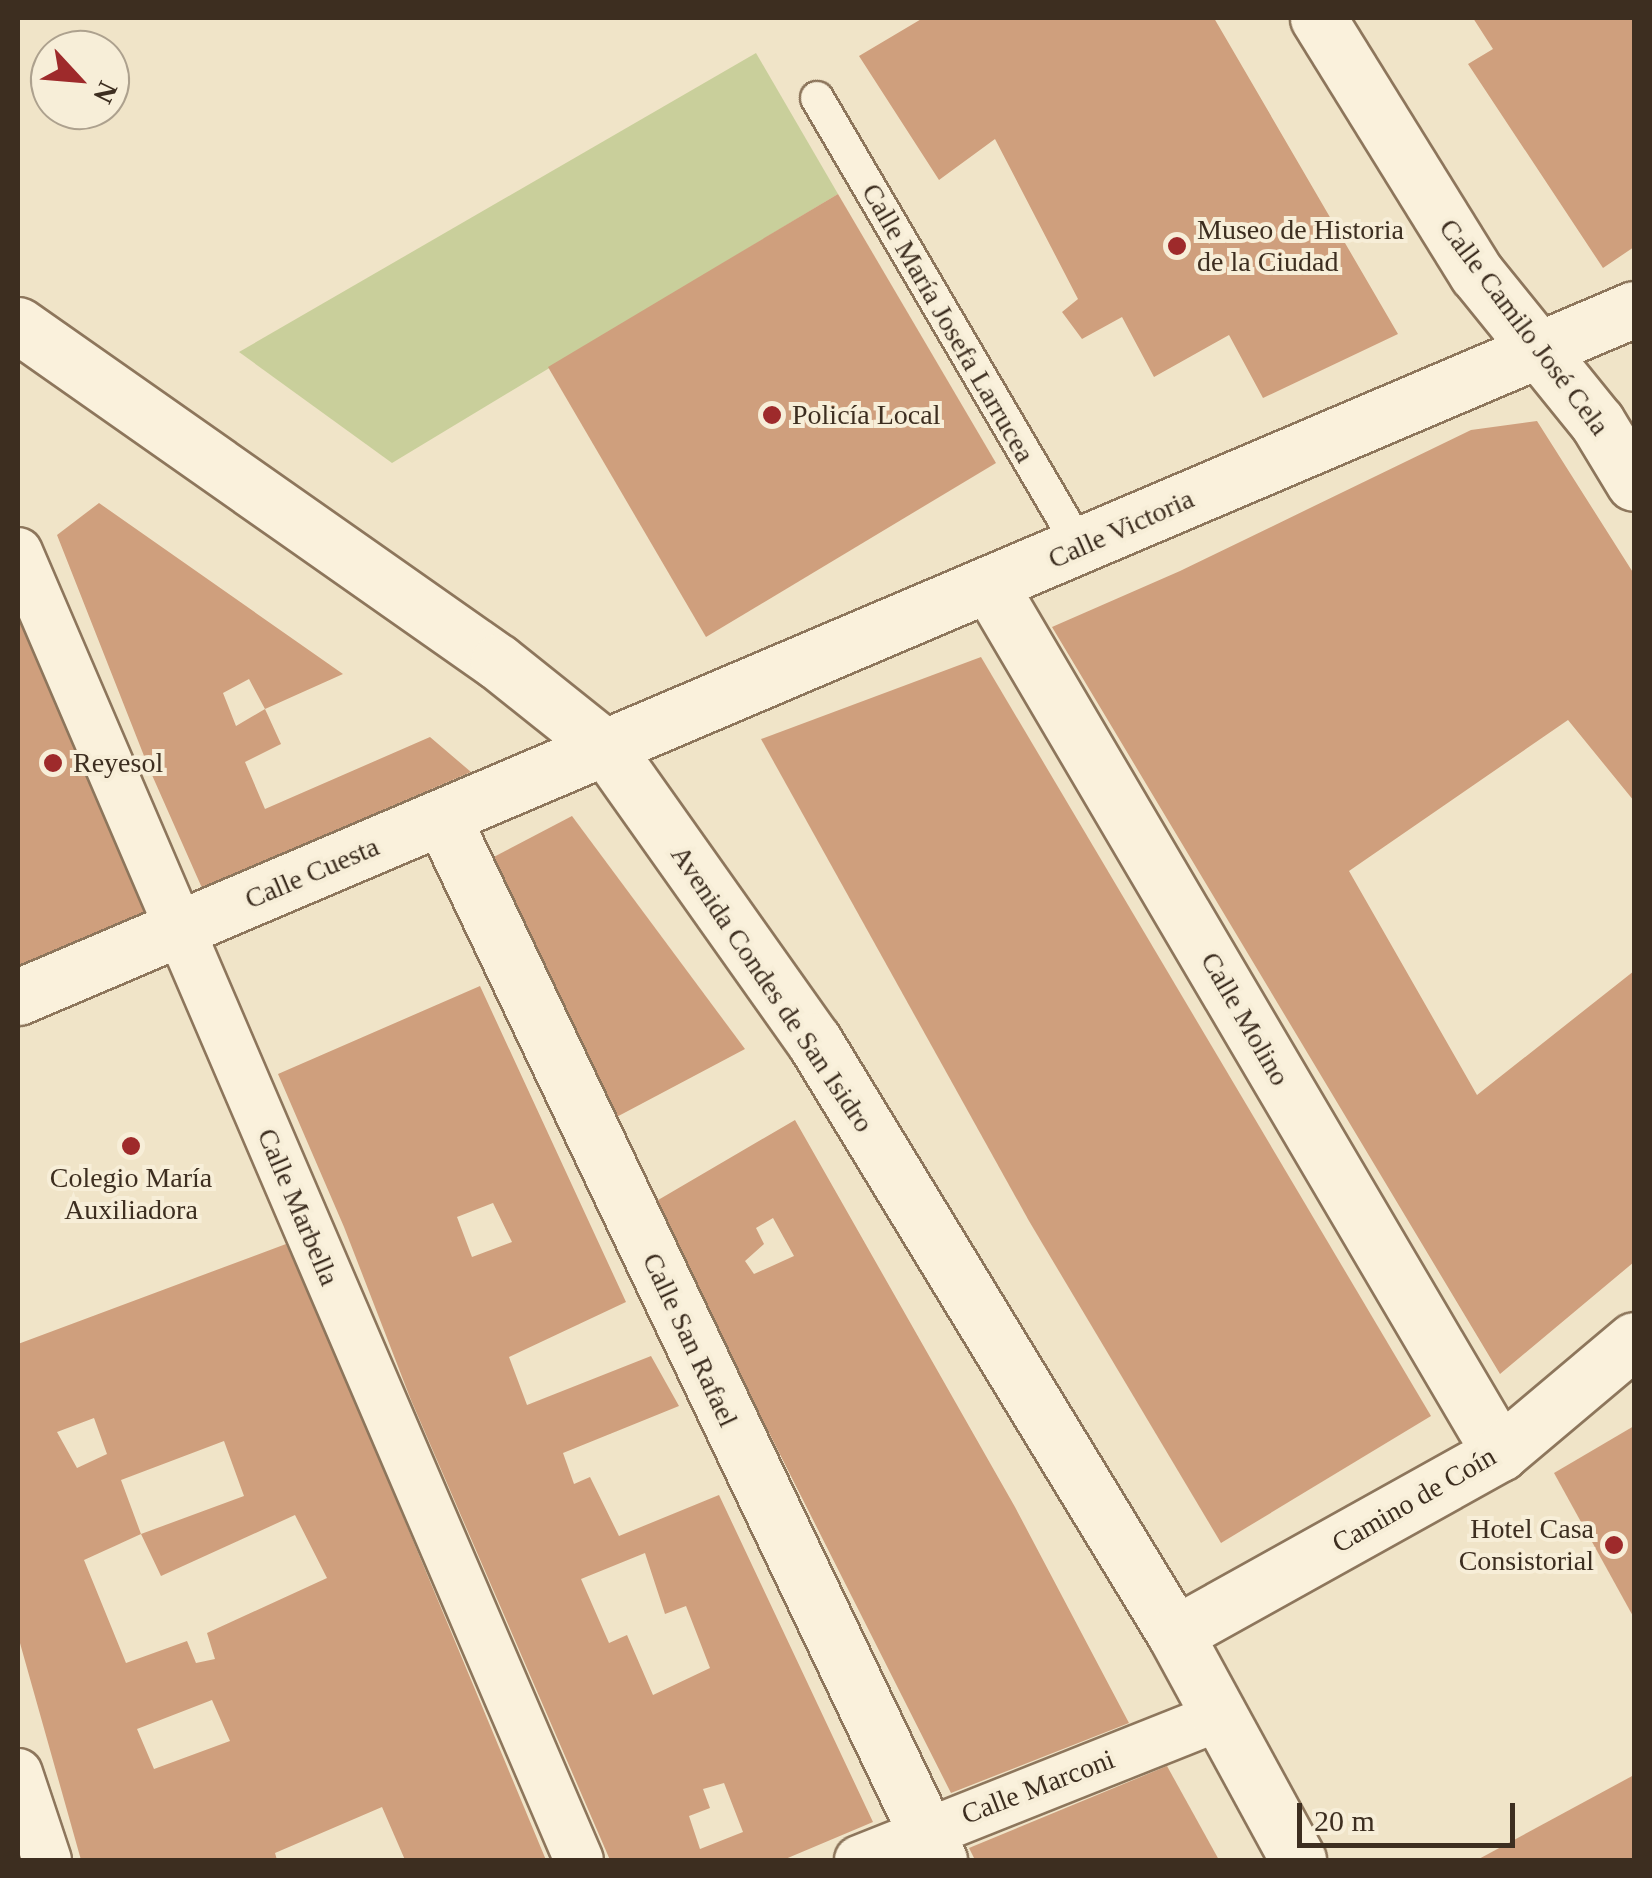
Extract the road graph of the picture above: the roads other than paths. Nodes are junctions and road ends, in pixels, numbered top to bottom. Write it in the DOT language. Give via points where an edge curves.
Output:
graph roads {
  1 [pos="1318,18"];
  2 [pos="817,98"];
  3 [pos="1634,308"];
  4 [pos="18,324"];
  5 [pos="1539,350"];
  6 [pos="1634,483"];
  7 [pos="1080,547"];
  8 [pos="18,552"];
  9 [pos="990,586"];
  10 [pos="607,749"];
  11 [pos="442,818"];
  12 [pos="178,930"];
  13 [pos="18,997"];
  14 [pos="1634,1340"];
  15 [pos="1500,1453"];
  16 [pos="1175,1634"];
  17 [pos="1220,1716"];
  18 [pos="18,1773"];
  19 [pos="932,1846"];
  20 [pos="47,1860"];
  21 [pos="579,1860"];
  22 [pos="859,1860"];
  23 [pos="1298,1860"];
  1 -- 5 [label="street, Calle Camilo José Cela" via="1477,274"];
  2 -- 7 [label="lane, Calle María Josefa Larrucea"];
  3 -- 5 [label="street, Calle Victoria"];
  4 -- 10 [label="street, Avenida Condes de San Isidro" via="498,662"];
  5 -- 6 [label="street, Calle Camilo José Cela" via="1597,422"];
  5 -- 7 [label="street, Calle Victoria"];
  7 -- 9 [label="street, Calle Victoria"];
  8 -- 12 [label="street, Calle Marbella"];
  9 -- 10 [label="street, Calle Victoria"];
  9 -- 15 [label="street, Calle Molino"];
  10 -- 11 [label="street, Calle Cuesta"];
  10 -- 16 [label="street, Avenida Condes de San Isidro" via="814,1041"];
  11 -- 12 [label="street, Calle Cuesta"];
  11 -- 19 [label="street, Calle San Rafael"];
  12 -- 13 [label="street, Calle Cuesta"];
  12 -- 21 [label="street, Calle Marbella"];
  14 -- 15 [label="street, Camino de Coín"];
  15 -- 16 [label="street, Camino de Coín"];
  16 -- 17 [label="street, Avenida Condes de San Isidro"];
  17 -- 19 [label="street, Calle Marconi"];
  17 -- 23 [label="street, Avenida Condes de San Isidro"];
  18 -- 20 [label="street"];
  19 -- 22 [label="street, Calle Marconi"];
}
